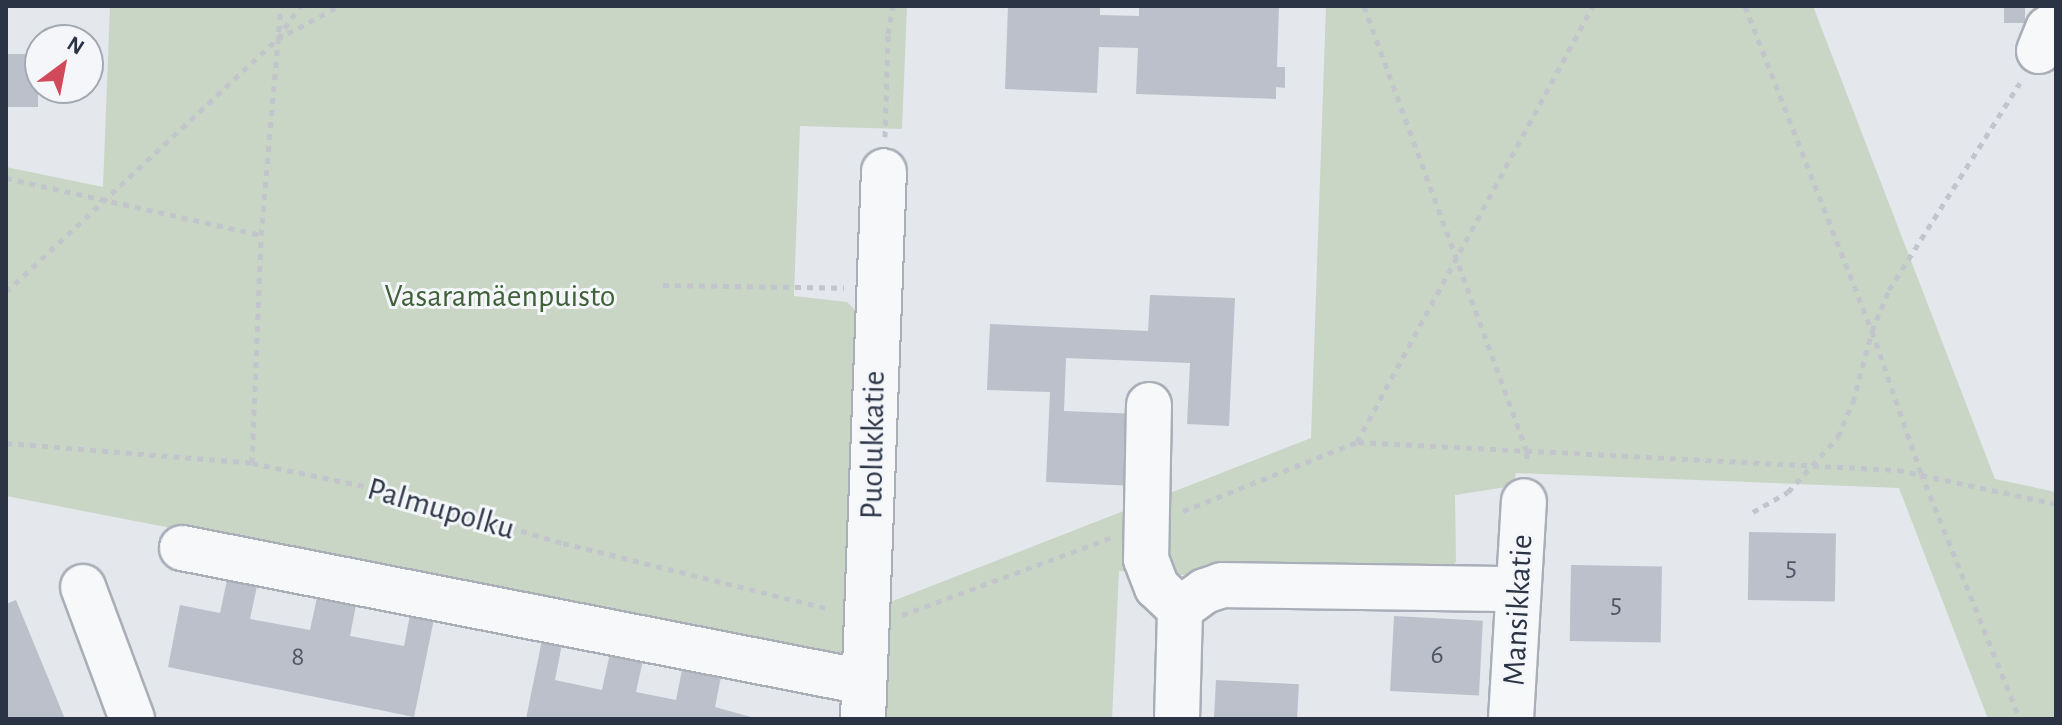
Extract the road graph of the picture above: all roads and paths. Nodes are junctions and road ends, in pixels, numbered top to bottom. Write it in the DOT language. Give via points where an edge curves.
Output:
graph roads {
  1 [pos="281,6"];
  2 [pos="300,6"];
  3 [pos="339,6"];
  4 [pos="893,6"];
  5 [pos="1364,6"];
  6 [pos="1593,6"];
  7 [pos="1745,6"];
  8 [pos="2048,37"];
  9 [pos="277,39"];
  10 [pos="884,171"];
  11 [pos="6,178"];
  12 [pos="107,201"];
  13 [pos="261,235"];
  14 [pos="1456,258"];
  15 [pos="663,285"];
  16 [pos="877,288"];
  17 [pos="6,292"];
  18 [pos="1872,331"];
  19 [pos="1149,405"];
  20 [pos="1357,442"];
  21 [pos="6,443"];
  22 [pos="1527,452"];
  23 [pos="252,463"];
  24 [pos="1813,466"];
  25 [pos="1921,473"];
  26 [pos="1524,501"];
  27 [pos="2056,504"];
  28 [pos="1753,512"];
  29 [pos="1146,526"];
  30 [pos="182,548"];
  31 [pos="83,587"];
  32 [pos="1517,589"];
  33 [pos="1180,609"];
  34 [pos="869,618"];
  35 [pos="864,700"];
  36 [pos="132,719"];
  37 [pos="1177,719"];
  38 [pos="1511,719"];
  39 [pos="2020,719"];
  1 -- 9 [label="path"];
  2 -- 9 [label="path"];
  3 -- 9 [label="path"];
  4 -- 10 [label="path"];
  5 -- 14 [label="path"];
  6 -- 14 [label="path"];
  7 -- 18 [label="path"];
  8 -- 18 [label="path" via="1889,290"];
  9 -- 12 [label="path"];
  9 -- 13 [label="path"];
  10 -- 16 [label="street, Puolukkatie"];
  11 -- 12 [label="path"];
  12 -- 13 [label="path"];
  12 -- 17 [label="path"];
  13 -- 23 [label="path"];
  14 -- 20 [label="path"];
  14 -- 22 [label="path"];
  15 -- 16 [label="path"];
  16 -- 34 [label="street, Puolukkatie"];
  18 -- 24 [label="path" via="1838,437"];
  18 -- 25 [label="path"];
  19 -- 29 [label="street"];
  20 -- 22 [label="path"];
  20 -- 29 [label="path"];
  21 -- 23 [label="path, Palmupolku"];
  22 -- 24 [label="path"];
  23 -- 34 [label="path, Palmupolku" via="383,490 563,543"];
  24 -- 25 [label="path"];
  24 -- 28 [label="path" via="1788,492"];
  25 -- 27 [label="path"];
  25 -- 39 [label="path"];
  26 -- 32 [label="street, Mansikkatie"];
  29 -- 33 [label="street" via="1146,559 1157,587"];
  29 -- 34 [label="path" via="893,618"];
  30 -- 35 [label="street"];
  31 -- 36 [label="street"];
  32 -- 33 [label="street" via="1222,585"];
  32 -- 38 [label="street, Mansikkatie"];
  33 -- 37 [label="street"];
  34 -- 35 [label="street, Puolukkatie"];
}
